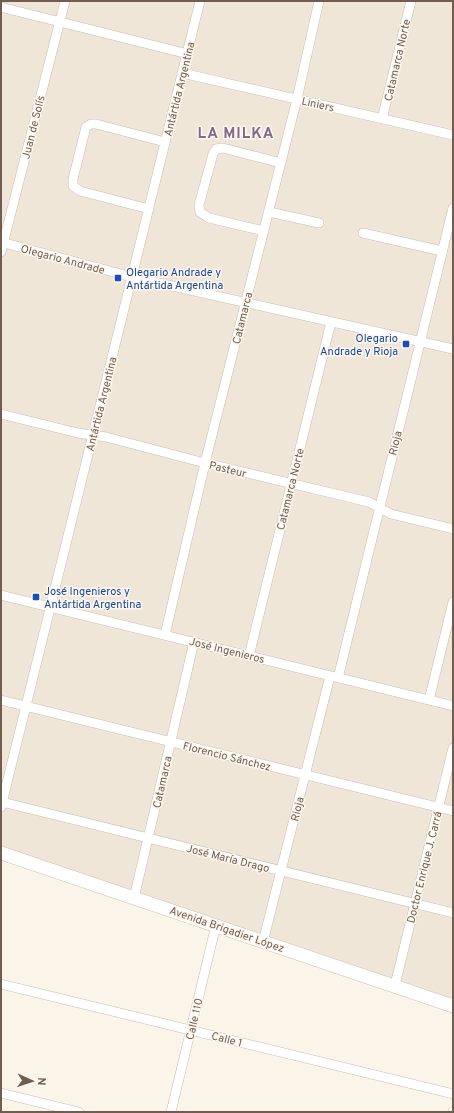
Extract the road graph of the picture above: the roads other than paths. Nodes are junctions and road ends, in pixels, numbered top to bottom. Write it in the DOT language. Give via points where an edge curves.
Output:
graph roads {
  1 [pos="65,1"];
  2 [pos="200,1"];
  3 [pos="320,1"];
  4 [pos="411,1"];
  5 [pos="1,7"];
  6 [pos="60,22"];
  7 [pos="188,54"];
  8 [pos="182,73"];
  9 [pos="297,99"];
  10 [pos="382,119"];
  11 [pos="453,135"];
  12 [pos="165,142"];
  13 [pos="281,163"];
  14 [pos="453,208"];
  15 [pos="149,209"];
  16 [pos="269,212"];
  17 [pos="319,223"];
  18 [pos="264,231"];
  19 [pos="363,233"];
  20 [pos="2,246"];
  21 [pos="442,251"];
  22 [pos="132,277"];
  23 [pos="246,303"];
  24 [pos="331,322"];
  25 [pos="420,341"];
  26 [pos="453,349"];
  27 [pos="1,414"];
  28 [pos="93,435"];
  29 [pos="205,463"];
  30 [pos="291,484"];
  31 [pos="379,508"];
  32 [pos="453,529"];
  33 [pos="1,595"];
  34 [pos="453,602"];
  35 [pos="50,607"];
  36 [pos="165,635"];
  37 [pos="194,642"];
  38 [pos="249,656"];
  39 [pos="334,677"];
  40 [pos="1,700"];
  41 [pos="429,700"];
  42 [pos="26,706"];
  43 [pos="453,706"];
  44 [pos="171,742"];
  45 [pos="453,748"];
  46 [pos="305,775"];
  47 [pos="2,804"];
  48 [pos="438,808"];
  49 [pos="453,811"];
  50 [pos="149,838"];
  51 [pos="1,854"];
  52 [pos="281,871"];
  53 [pos="134,898"];
  54 [pos="415,904"];
  55 [pos="453,913"];
  56 [pos="216,925"];
  57 [pos="263,942"];
  58 [pos="1,984"];
  59 [pos="395,985"];
  60 [pos="453,1006"];
  61 [pos="191,1030"];
  62 [pos="1,1093"];
  63 [pos="453,1094"];
  64 [pos="78,1112"];
  65 [pos="171,1112"];
  1 -- 6 [label="street, Juan de Solís"];
  2 -- 7 [label="street, Antártida Argentina"];
  3 -- 9 [label="street, Catamarca"];
  4 -- 10 [label="street, Catamarca Norte"];
  5 -- 6 [label="street"];
  6 -- 7 [label="street"];
  6 -- 20 [label="street, Juan de Solís"];
  7 -- 8 [label="street, Antártida Argentina"];
  8 -- 9 [label="street, Liniers"];
  8 -- 12 [label="street, Antártida Argentina"];
  9 -- 10 [label="street, Liniers"];
  9 -- 13 [label="street, Catamarca"];
  10 -- 11 [label="street, Liniers"];
  12 -- 15 [label="street, Antártida Argentina"];
  12 -- 15 [label="street" via="91,124 86,127 73,179 74,186 80,191"];
  13 -- 16 [label="street, Catamarca"];
  13 -- 18 [label="street" via="223,148 216,149 199,205 200,212 209,218"];
  14 -- 21 [label="street, Rioja"];
  15 -- 22 [label="street, Antártida Argentina"];
  16 -- 17 [label="street"];
  16 -- 18 [label="street, Catamarca"];
  18 -- 23 [label="street, Catamarca"];
  19 -- 21 [label="street"];
  20 -- 22 [label="street, Olegario Andrade"];
  21 -- 25 [label="street, Rioja"];
  22 -- 23 [label="street, Olegario Andrade"];
  22 -- 28 [label="street, Antártida Argentina"];
  23 -- 24 [label="street, Olegario Andrade"];
  23 -- 29 [label="street, Catamarca"];
  24 -- 25 [label="street, Olegario Andrade"];
  24 -- 30 [label="street, Catamarca Norte"];
  25 -- 26 [label="street, Olegario Andrade"];
  25 -- 31 [label="street, Rioja"];
  27 -- 28 [label="street, Pasteur"];
  28 -- 29 [label="street, Pasteur"];
  28 -- 35 [label="street, Antártida Argentina"];
  29 -- 30 [label="street, Pasteur"];
  29 -- 36 [label="street, Catamarca"];
  30 -- 31 [label="street, Pasteur" via="369,502"];
  30 -- 38 [label="street, Catamarca Norte"];
  31 -- 32 [label="street, Pasteur" via="391,514"];
  31 -- 39 [label="street, Rioja"];
  33 -- 35 [label="street, José Ingenieros"];
  34 -- 41 [label="street"];
  35 -- 36 [label="street, José Ingenieros"];
  35 -- 42 [label="street, Antártida Argentina"];
  36 -- 37 [label="street, José Ingenieros"];
  37 -- 38 [label="street, José Ingenieros"];
  37 -- 44 [label="street, Catamarca"];
  38 -- 39 [label="street, José Ingenieros"];
  39 -- 41 [label="street, José Ingenieros"];
  39 -- 46 [label="street, Rioja"];
  40 -- 42 [label="street, Florencio Sánchez"];
  41 -- 43 [label="street, José Ingenieros"];
  42 -- 44 [label="street, Florencio Sánchez"];
  42 -- 47 [label="street, Antártida Argentina"];
  44 -- 46 [label="street, Florencio Sánchez"];
  44 -- 50 [label="street, Catamarca"];
  45 -- 48 [label="street, Doctor Enrique J. Carrá"];
  46 -- 48 [label="street, Florencio Sánchez"];
  46 -- 52 [label="street, Rioja"];
  47 -- 50 [label="street, José María Drago"];
  48 -- 49 [label="street, Florencio Sánchez"];
  48 -- 54 [label="street, Doctor Enrique J. Carrá"];
  50 -- 52 [label="street, José María Drago"];
  50 -- 53 [label="street, Catamarca"];
  51 -- 53 [label="street, Avenida Brigadier López"];
  52 -- 54 [label="street, José María Drago"];
  52 -- 57 [label="street, Rioja"];
  53 -- 56 [label="street, Avenida Brigadier López"];
  54 -- 55 [label="street, José María Drago"];
  54 -- 59 [label="street, Doctor Enrique J. Carrá"];
  56 -- 57 [label="street, Avenida Brigadier López"];
  56 -- 61 [label="street, Calle 110"];
  57 -- 59 [label="street, Avenida Brigadier López"];
  58 -- 61 [label="street, Calle 1"];
  59 -- 60 [label="street, Avenida Brigadier López"];
  61 -- 63 [label="street, Calle 1"];
  61 -- 65 [label="street, Calle 110"];
  62 -- 64 [label="street"];
}
